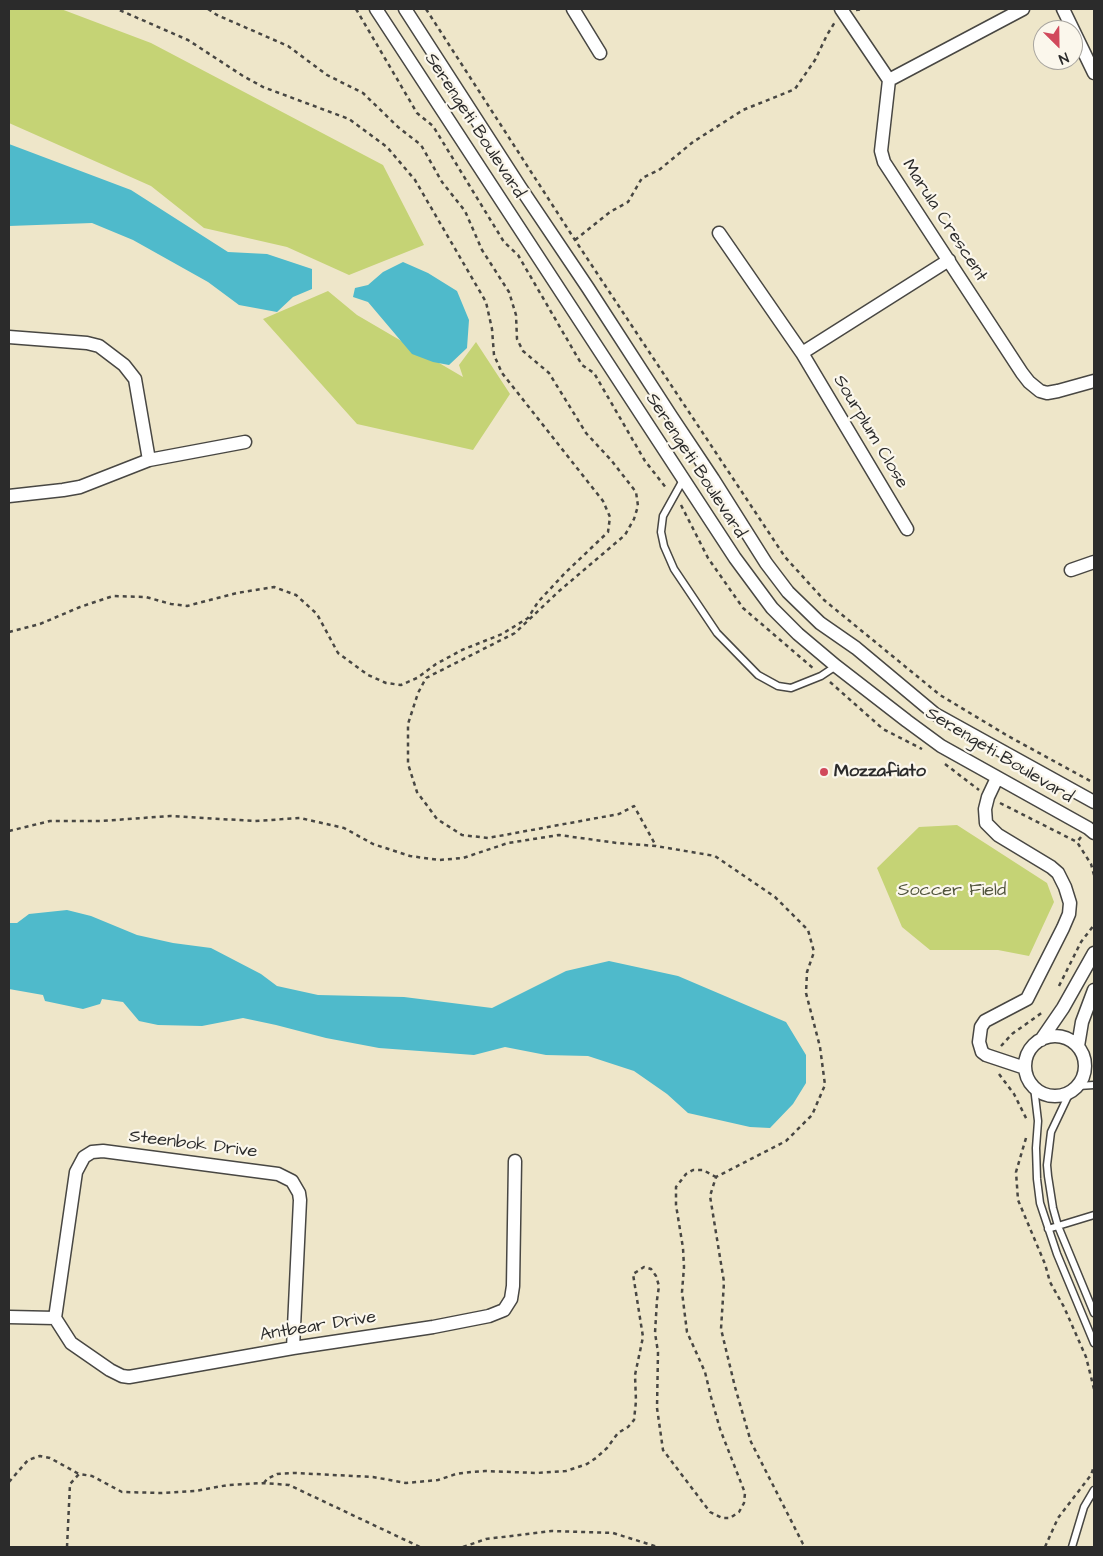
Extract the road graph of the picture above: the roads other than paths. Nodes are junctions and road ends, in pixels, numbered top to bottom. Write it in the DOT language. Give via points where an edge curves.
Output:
graph roads {
  1 [pos="376,9"];
  2 [pos="406,9"];
  3 [pos="573,9"];
  4 [pos="1022,9"];
  5 [pos="1063,9"];
  6 [pos="842,10"];
  7 [pos="600,53"];
  8 [pos="1094,73"];
  9 [pos="889,80"];
  10 [pos="719,233"];
  11 [pos="949,260"];
  12 [pos="9,336"];
  13 [pos="802,354"];
  14 [pos="1094,381"];
  15 [pos="245,442"];
  16 [pos="149,460"];
  17 [pos="683,479"];
  18 [pos="9,496"];
  19 [pos="907,529"];
  20 [pos="1094,562"];
  21 [pos="1071,570"];
  22 [pos="836,666"];
  23 [pos="998,778"];
  24 [pos="1094,802"];
  25 [pos="1091,831"];
  26 [pos="1094,953"];
  27 [pos="1094,990"];
  28 [pos="1040,1040"];
  29 [pos="1078,1046"];
  30 [pos="1025,1068"];
  31 [pos="1094,1085"];
  32 [pos="1034,1087"];
  33 [pos="1074,1089"];
  34 [pos="515,1161"];
  35 [pos="1094,1215"];
  36 [pos="1058,1226"];
  37 [pos="1048,1228"];
  38 [pos="1094,1313"];
  39 [pos="9,1317"];
  40 [pos="55,1318"];
  41 [pos="1094,1343"];
  42 [pos="293,1348"];
  43 [pos="1094,1490"];
  44 [pos="1072,1547"];
  1 -- 17 [label="street, Serengeti Boulevard"];
  2 -- 24 [label="street, Serengeti Boulevard" via="766,563 788,592 820,623 856,648 935,714"];
  3 -- 7 [label="street"];
  4 -- 9 [label="street"];
  5 -- 8 [label="street"];
  6 -- 9 [label="street"];
  9 -- 11 [label="street, Marula Crescent" via="882,130 883,158"];
  10 -- 13 [label="street, Sourplum Close"];
  11 -- 13 [label="street"];
  11 -- 14 [label="street, Marula Crescent" via="1029,382 1047,393"];
  12 -- 16 [label="street" via="99,346 124,365 134,379"];
  13 -- 19 [label="street, Sourplum Close"];
  15 -- 16 [label="street"];
  16 -- 18 [label="street" via="80,487"];
  17 -- 22 [label="street, Serengeti Boulevard" via="734,558 772,608"];
  17 -- 22 [label="lane" via="663,516 661,532 664,546 674,569 717,633 758,675 778,686 791,688 822,676"];
  20 -- 21 [label="street"];
  22 -- 23 [label="street, Serengeti Boulevard" via="941,746"];
  23 -- 25 [label="street, Serengeti Boulevard"];
  23 -- 30 [label="street" via="988,797 986,823 998,835 1051,866 1058,873 1070,903 1063,928 1027,999 985,1021 981,1028 979,1042 982,1052"];
  26 -- 28 [label="street" via="1063,1008"];
  27 -- 29 [label="street" via="1082,1022"];
  28 -- 29 [label="street" via="1058,1036 1068,1038"];
  28 -- 30 [label="street" via="1026,1058"];
  29 -- 33 [label="street" via="1085,1060 1085,1069 1083,1078"];
  30 -- 32 [label="street"];
  31 -- 33 [label="lane"];
  32 -- 33 [label="street" via="1052,1095"];
  32 -- 37 [label="lane" via="1038,1121 1037,1178"];
  33 -- 36 [label="lane" via="1055,1122 1050,1138 1047,1165"];
  34 -- 42 [label="street, Antbear Drive" via="512,1300 504,1310 433,1327"];
  35 -- 36 [label="lane"];
  36 -- 37 [label="lane"];
  36 -- 38 [label="lane"];
  37 -- 41 [label="lane"];
  39 -- 40 [label="street"];
  40 -- 42 [label="street, Antbear Drive" via="71,1343 122,1376"];
  40 -- 42 [label="street, Steenbok Drive" via="76,1172 84,1157 103,1151 278,1174 292,1181 300,1200"];
  43 -- 44 [label="lane" via="1084,1507"];
}
